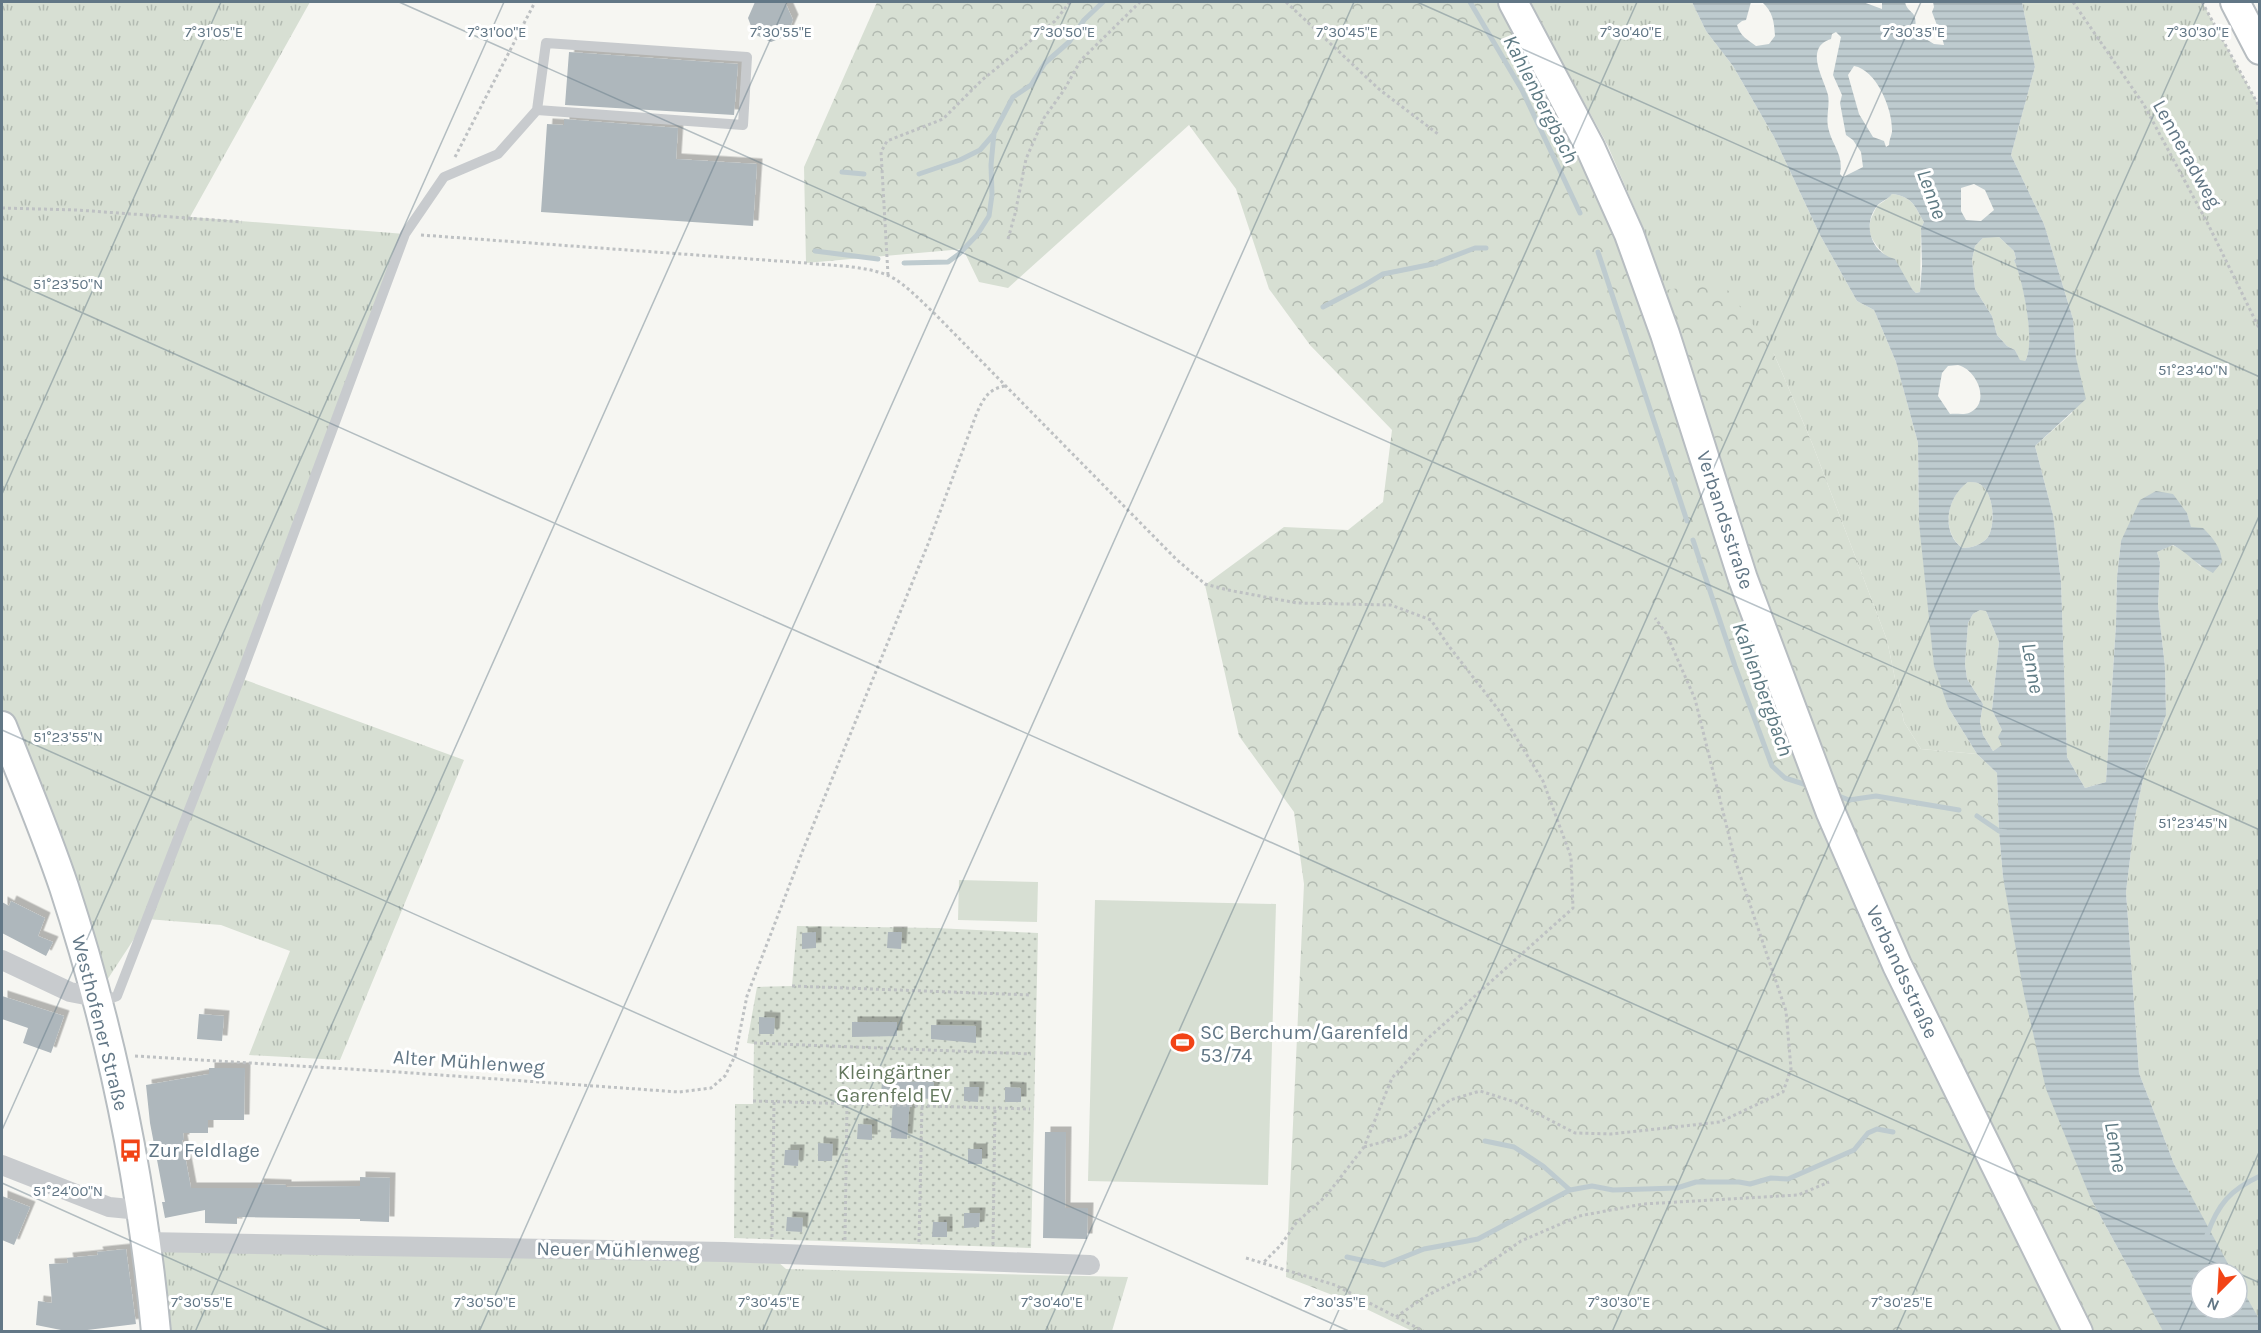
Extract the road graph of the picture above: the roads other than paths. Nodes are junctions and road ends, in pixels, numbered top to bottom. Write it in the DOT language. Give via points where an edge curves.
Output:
graph roads {
  1 [pos="1513,2"];
  2 [pos="2235,2"];
  3 [pos="2259,50"];
  4 [pos="537,110"];
  5 [pos="2,726"];
  6 [pos="2,960"];
  7 [pos="97,1000"];
  8 [pos="2,1165"];
  9 [pos="141,1210"];
  10 [pos="145,1242"];
  11 [pos="1090,1265"];
  12 [pos="156,1332"];
  13 [pos="2078,1332"];
  1 -- 13 [label="main road, Verbandsstraße" via="1590,147 1629,234 1743,579 1831,813 1897,964"];
  2 -- 3 [label="main road"];
  4 -- 4 [label="lane" via="546,44 747,57 743,125"];
  4 -- 7 [label="lane" via="498,154 444,177 405,234 117,996"];
  5 -- 7 [label="main road, Westhofener Straße" via="63,886"];
  6 -- 7 [label="street" via="70,992"];
  7 -- 9 [label="main road, Westhofener Straße"];
  8 -- 9 [label="street" via="109,1207"];
  9 -- 10 [label="main road, Westhofener Straße"];
  10 -- 11 [label="street, Neuer Mühlenweg" via="772,1254"];
  10 -- 12 [label="main road, Westhofener Straße"];
}
